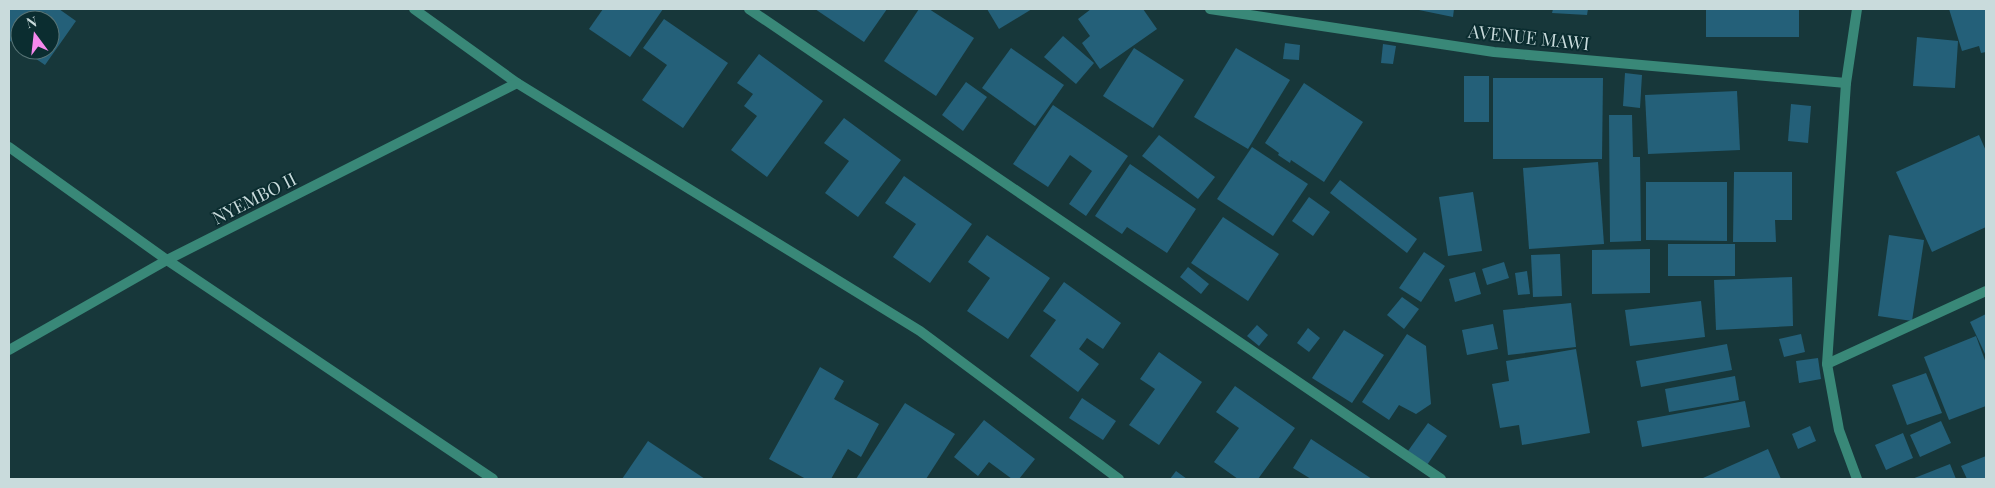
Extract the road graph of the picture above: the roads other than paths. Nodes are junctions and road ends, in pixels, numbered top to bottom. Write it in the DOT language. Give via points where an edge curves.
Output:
graph roads {
  1 [pos="414,9"];
  2 [pos="748,9"];
  3 [pos="1210,9"];
  4 [pos="1856,9"];
  5 [pos="517,82"];
  6 [pos="1846,83"];
  7 [pos="9,147"];
  8 [pos="167,260"];
  9 [pos="1986,291"];
  10 [pos="9,350"];
  11 [pos="1827,364"];
  12 [pos="493,479"];
  13 [pos="1119,479"];
  14 [pos="1441,479"];
  15 [pos="1857,479"];
  1 -- 5 [label="street"];
  2 -- 14 [label="street"];
  3 -- 6 [label="street, AVENUE MAWI" via="1494,52"];
  4 -- 6 [label="street"];
  5 -- 8 [label="street, NYEMBO II"];
  5 -- 13 [label="street" via="920,331"];
  6 -- 11 [label="street"];
  7 -- 8 [label="street"];
  8 -- 10 [label="street, NYEMBO II"];
  8 -- 12 [label="street"];
  9 -- 11 [label="street"];
  11 -- 15 [label="street" via="1839,430"];
}
